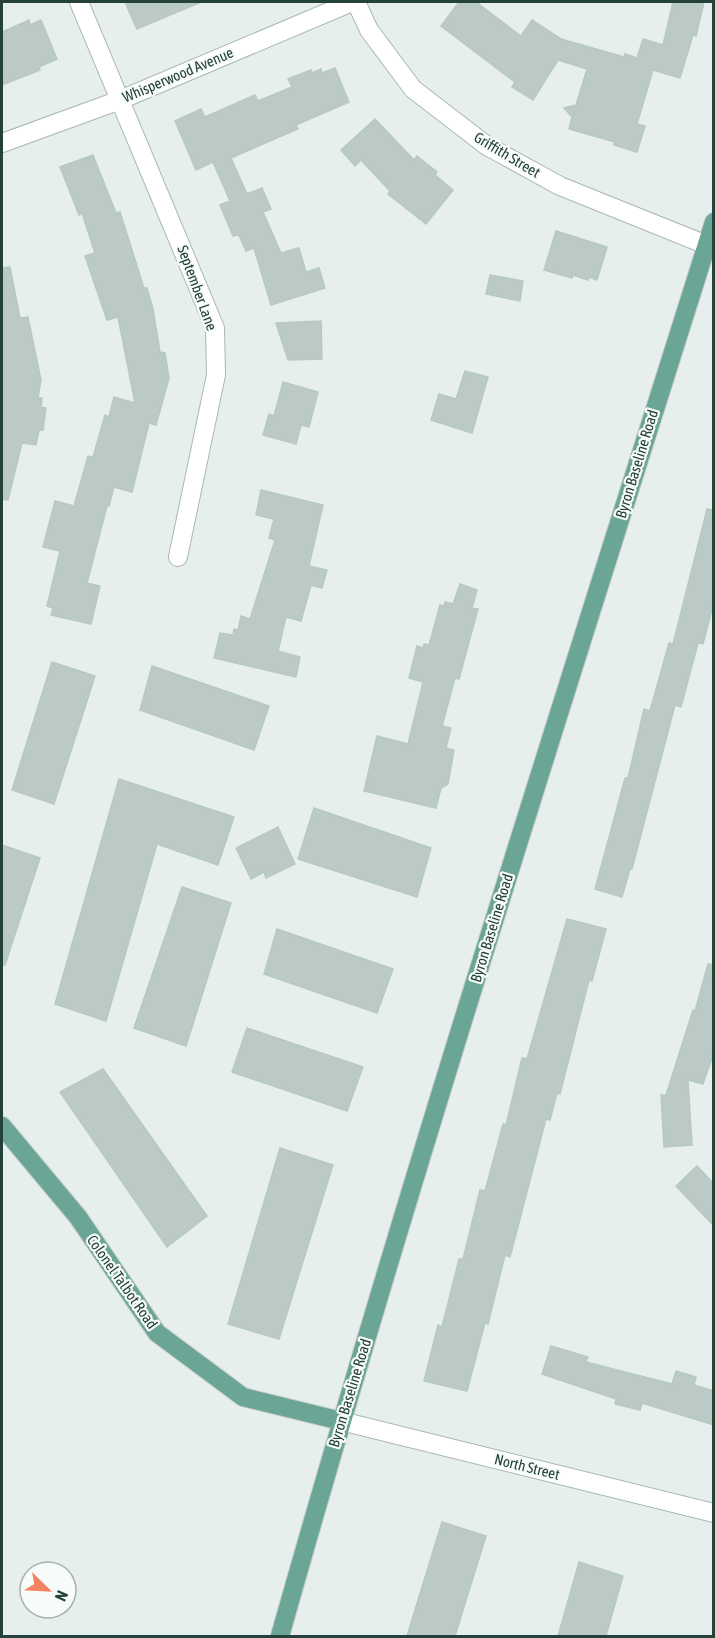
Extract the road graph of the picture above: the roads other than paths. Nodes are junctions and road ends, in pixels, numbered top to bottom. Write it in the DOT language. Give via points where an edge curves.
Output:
graph roads {
  1 [pos="79,2"];
  2 [pos="354,2"];
  3 [pos="120,100"];
  4 [pos="2,143"];
  5 [pos="714,222"];
  6 [pos="710,247"];
  7 [pos="178,557"];
  8 [pos="2,1126"];
  9 [pos="340,1421"];
  10 [pos="714,1513"];
  11 [pos="279,1636"];
  1 -- 3 [label="street, September Lane"];
  2 -- 3 [label="street, Whisperwood Avenue"];
  2 -- 6 [label="street, Griffith Street" via="369,30 413,89 487,146 560,186"];
  3 -- 4 [label="street, Whisperwood Avenue"];
  3 -- 7 [label="street, September Lane" via="215,328 216,375"];
  5 -- 6 [label="main road, Byron Baseline Road"];
  6 -- 9 [label="main road, Byron Baseline Road" via="500,900"];
  8 -- 9 [label="main road, Colonel Talbot Road" via="78,1217 157,1333 243,1397"];
  9 -- 10 [label="street, North Street"];
  9 -- 11 [label="main road, Byron Baseline Road"];
}
